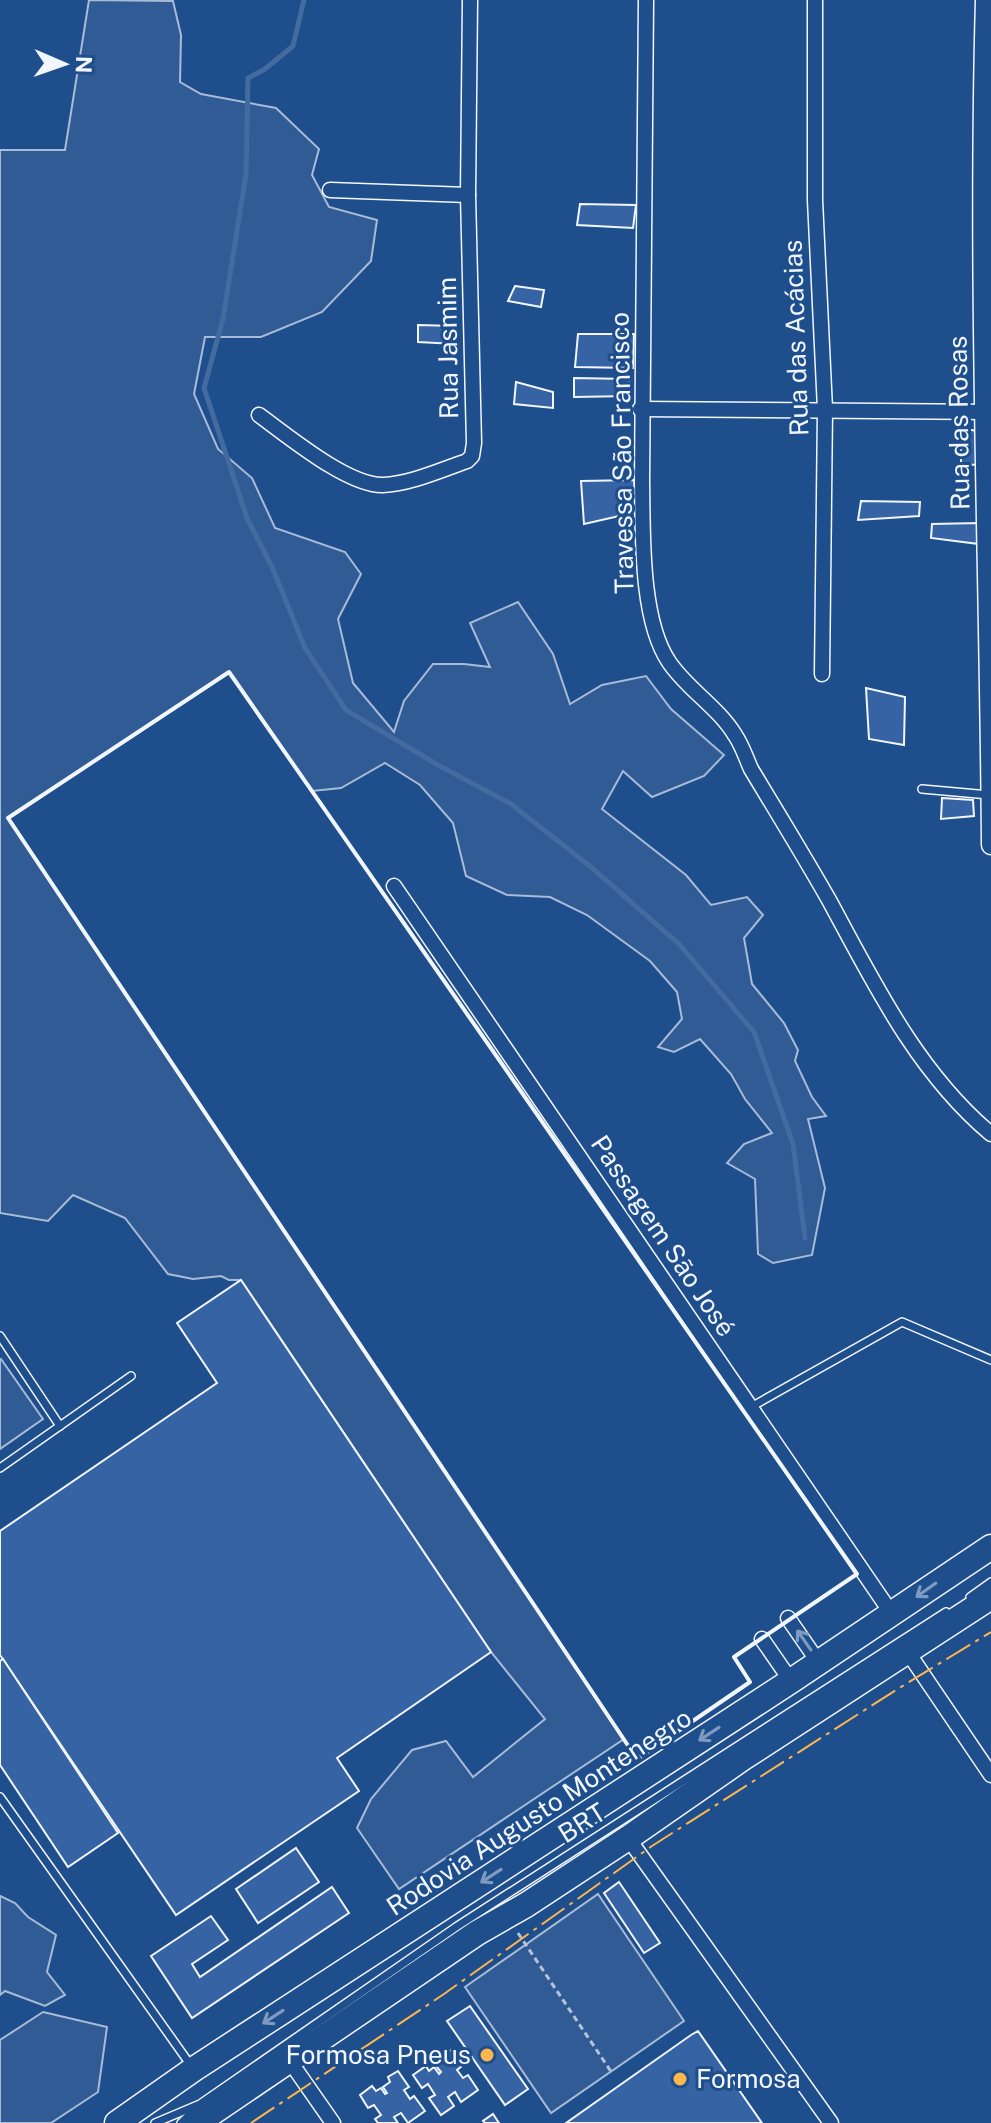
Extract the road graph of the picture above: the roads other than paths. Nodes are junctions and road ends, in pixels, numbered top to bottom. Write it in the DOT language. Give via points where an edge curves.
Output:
graph roads {
  1 [pos="470,0"];
  2 [pos="646,0"];
  3 [pos="815,0"];
  4 [pos="985,0"];
  5 [pos="330,190"];
  6 [pos="468,195"];
  7 [pos="640,409"];
  8 [pos="825,409"];
  9 [pos="987,412"];
  10 [pos="259,415"];
  11 [pos="822,674"];
  12 [pos="922,789"];
  13 [pos="991,795"];
  14 [pos="991,845"];
  15 [pos="394,886"];
  16 [pos="991,1134"];
  17 [pos="0,1336"];
  18 [pos="991,1360"];
  19 [pos="131,1376"];
  20 [pos="751,1407"];
  21 [pos="60,1426"];
  22 [pos="0,1468"];
  23 [pos="991,1547"];
  24 [pos="991,1582"];
  25 [pos="979,1598"];
  26 [pos="955,1606"];
  27 [pos="892,1614"];
  28 [pos="788,1618"];
  29 [pos="762,1639"];
  30 [pos="907,1651"];
  31 [pos="819,1663"];
  32 [pos="791,1681"];
  33 [pos="991,1775"];
  34 [pos="0,1797"];
  35 [pos="628,1838"];
  36 [pos="289,2060"];
  37 [pos="194,2069"];
  38 [pos="198,2113"];
  39 [pos="117,2123"];
  40 [pos="155,2123"];
  41 [pos="181,2123"];
  42 [pos="333,2123"];
  43 [pos="831,2123"];
  1 -- 6 [label="street, Rua Jasmim"];
  2 -- 7 [label="street, Travessa São Francisco"];
  3 -- 8 [label="street, Rua das Acácias" via="815,200"];
  4 -- 9 [label="street, Rua das Rosas"];
  5 -- 6 [label="street"];
  6 -- 10 [label="street, Rua Jasmim" via="472,456 396,483 373,484 340,472"];
  7 -- 8 [label="street"];
  7 -- 16 [label="street, Travessa São Francisco" via="650,611 669,663 735,735 906,1037 959,1105"];
  8 -- 9 [label="street"];
  8 -- 11 [label="street, Rua das Acácias"];
  9 -- 13 [label="street, Rua das Rosas"];
  12 -- 13 [label="lane"];
  13 -- 14 [label="street, Rua das Rosas"];
  15 -- 20 [label="street, Passagem São José"];
  17 -- 21 [label="lane"];
  18 -- 20 [label="lane" via="902,1322"];
  19 -- 21 [label="lane"];
  20 -- 27 [label="street, Passagem São José"];
  21 -- 22 [label="lane"];
  23 -- 27 [label="main road, Rodovia Augusto Montenegro, one-way"];
  24 -- 25 [label="lane"];
  25 -- 30 [label="main road"];
  26 -- 38 [label="lane, BRT" via="456,1927"];
  27 -- 31 [label="main road, Rodovia Augusto Montenegro"];
  31 -- 28 [label="street, one-way"];
  29 -- 32 [label="street"];
  30 -- 33 [label="street"];
  30 -- 35 [label="main road"];
  31 -- 32 [label="main road, Rodovia Augusto Montenegro"];
  32 -- 37 [label="main road, Rodovia Augusto Montenegro, one-way"];
  34 -- 37 [label="lane"];
  35 -- 36 [label="main road"];
  35 -- 43 [label="street"];
  36 -- 38 [label="main road"];
  36 -- 42 [label="street"];
  37 -- 39 [label="main road, Rodovia Augusto Montenegro"];
  38 -- 40 [label="lane, BRT"];
  38 -- 41 [label="lane, BRT"];
}
